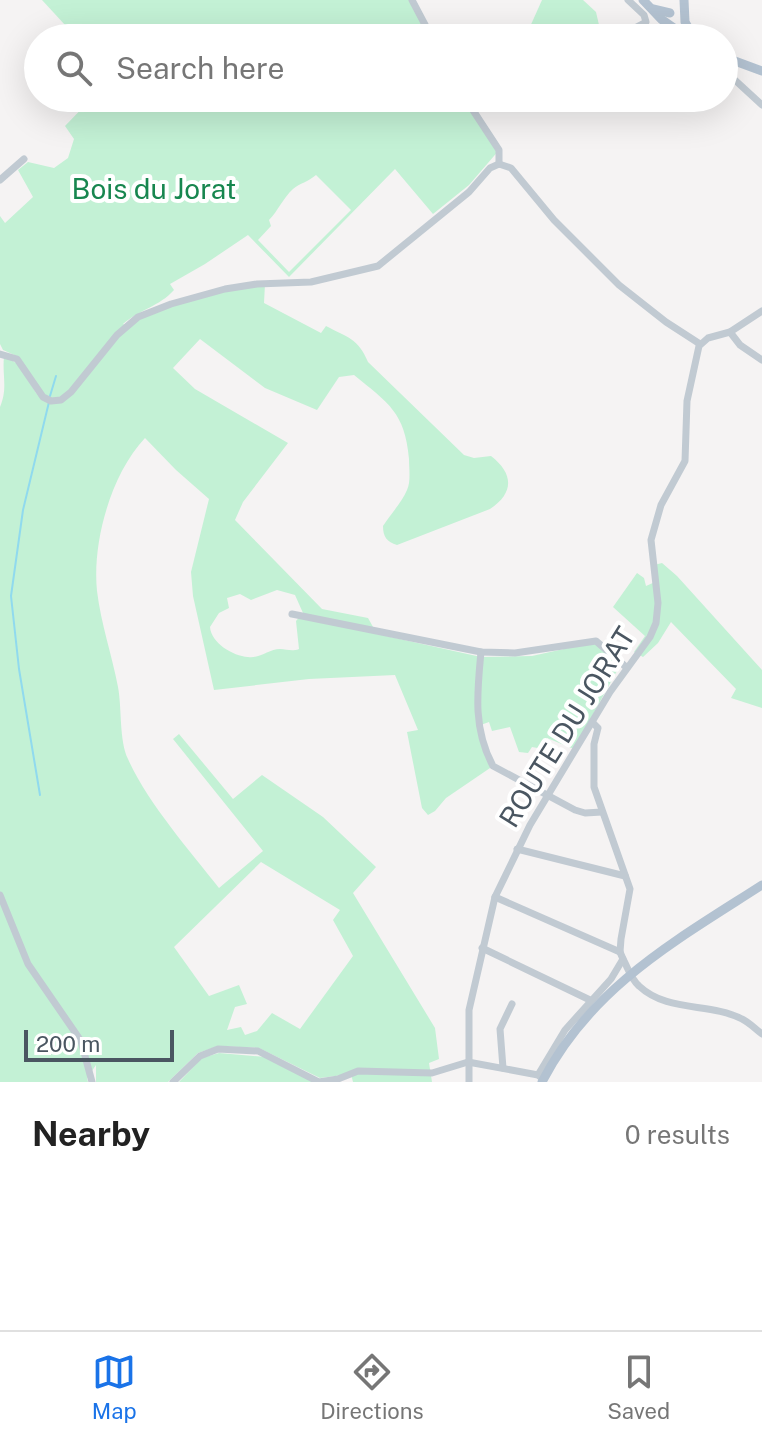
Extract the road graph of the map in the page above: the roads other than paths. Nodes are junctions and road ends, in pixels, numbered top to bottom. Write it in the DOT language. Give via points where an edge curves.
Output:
graph roads {
  1 [pos="412,0"];
  2 [pos="628,0"];
  3 [pos="643,0"];
  4 [pos="682,0"];
  5 [pos="672,19"];
  6 [pos="685,19"];
  7 [pos="425,24"];
  8 [pos="642,24"];
  9 [pos="676,24"];
  10 [pos="677,24"];
  11 [pos="682,24"];
  12 [pos="687,24"];
  13 [pos="738,62"];
  14 [pos="762,71"];
  15 [pos="738,83"];
  16 [pos="762,105"];
  17 [pos="474,112"];
  18 [pos="24,159"];
  19 [pos="499,164"];
  20 [pos="0,180"];
  21 [pos="762,311"];
  22 [pos="730,332"];
  23 [pos="700,344"];
  24 [pos="0,354"];
  25 [pos="762,360"];
  26 [pos="292,614"];
  27 [pos="481,652"];
  28 [pos="626,667"];
  29 [pos="592,722"];
  30 [pos="548,794"];
  31 [pos="602,812"];
  32 [pos="517,849"];
  33 [pos="625,876"];
  34 [pos="762,885"];
  35 [pos="0,895"];
  36 [pos="495,897"];
  37 [pos="482,948"];
  38 [pos="622,956"];
  39 [pos="630,973"];
  40 [pos="590,1000"];
  41 [pos="512,1004"];
  42 [pos="762,1034"];
  43 [pos="468,1062"];
  44 [pos="503,1068"];
  45 [pos="541,1079"];
  46 [pos="92,1082"];
  47 [pos="173,1082"];
  48 [pos="469,1082"];
  1 -- 7 [label="street"];
  2 -- 8 [label="street" via="644,15"];
  3 -- 5 [label="main road"];
  4 -- 5 [label="main road"];
  4 -- 6 [label="main road"];
  5 -- 6 [label="main road"];
  5 -- 9 [label="main road"];
  5 -- 10 [label="main road"];
  6 -- 11 [label="main road"];
  6 -- 12 [label="main road"];
  13 -- 14 [label="main road"];
  15 -- 16 [label="street"];
  17 -- 19 [label="street" via="499,150"];
  18 -- 20 [label="street"];
  19 -- 23 [label="street" via="511,168 619,285"];
  19 -- 24 [label="street" via="378,266 319,281 225,289 138,317 59,401 45,398 33,386 17,359"];
  21 -- 22 [label="street"];
  22 -- 23 [label="street"];
  22 -- 25 [label="street"];
  23 -- 28 [label="street, ROUTE DU JORAT" via="687,401 687,456 659,510 651,540 657,618 650,637"];
  26 -- 27 [label="street"];
  27 -- 28 [label="street" via="515,653 591,640"];
  27 -- 30 [label="street" via="476,714 490,762"];
  28 -- 29 [label="street, ROUTE DU JORAT"];
  29 -- 30 [label="street, ROUTE DU JORAT"];
  29 -- 31 [label="street" via="598,728 594,779"];
  30 -- 31 [label="street" via="581,812"];
  30 -- 32 [label="street, ROUTE DU JORAT"];
  31 -- 33 [label="street"];
  32 -- 33 [label="street"];
  32 -- 36 [label="street, ROUTE DU JORAT"];
  33 -- 38 [label="street" via="630,900"];
  34 -- 39 [label="main road"];
  35 -- 46 [label="street" via="28,964 81,1041"];
  36 -- 37 [label="street, ROUTE DU JORAT"];
  36 -- 38 [label="street"];
  37 -- 40 [label="street"];
  37 -- 43 [label="street, ROUTE DU JORAT" via="469,1010"];
  38 -- 39 [label="street"];
  38 -- 40 [label="street" via="611,979"];
  39 -- 42 [label="street" via="642,989 671,1004 730,1014"];
  39 -- 45 [label="main road" via="582,1020"];
  40 -- 45 [label="street" via="565,1030"];
  41 -- 44 [label="street" via="500,1029"];
  43 -- 44 [label="street"];
  43 -- 47 [label="street" via="432,1073 358,1071 319,1082 258,1051 218,1049 200,1056"];
  43 -- 48 [label="street, ROUTE DU JORAT"];
  44 -- 45 [label="street"];
}
